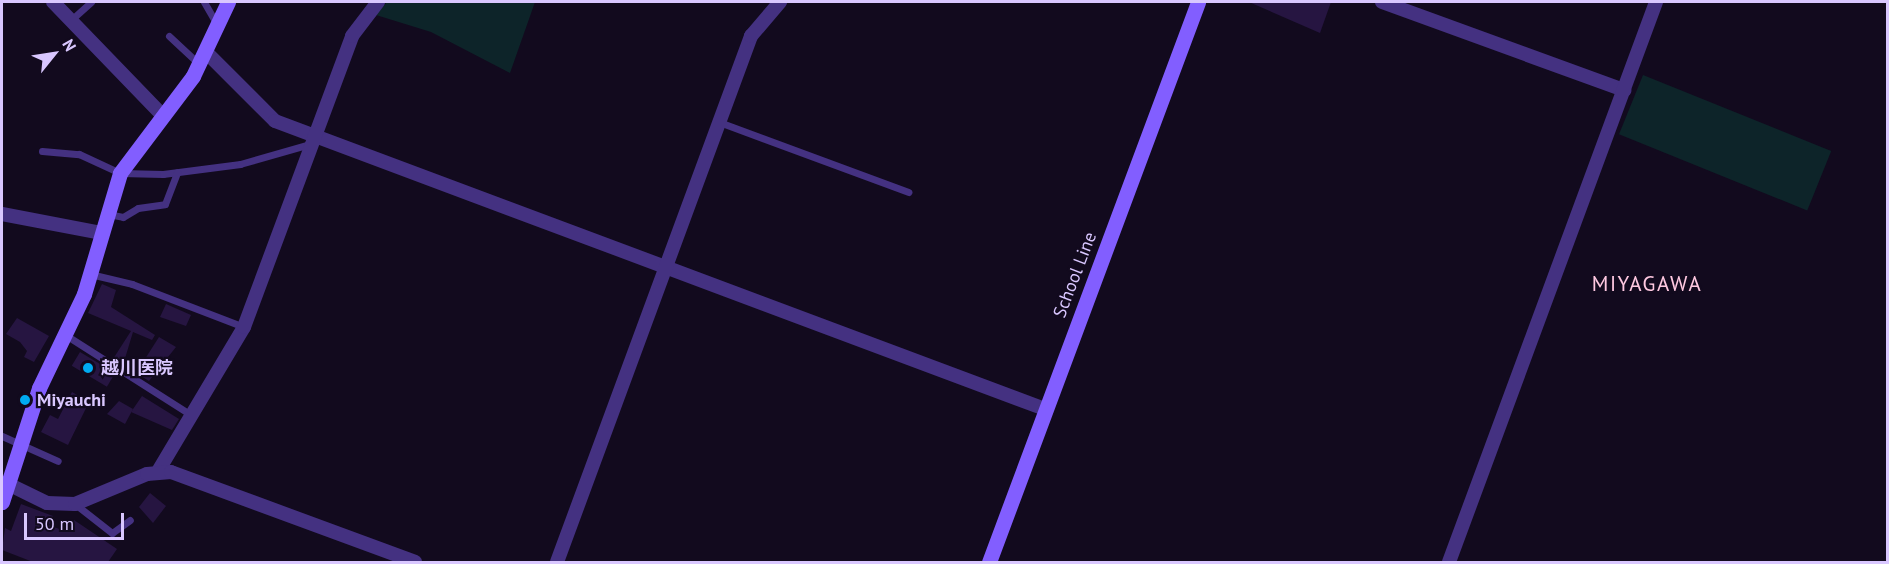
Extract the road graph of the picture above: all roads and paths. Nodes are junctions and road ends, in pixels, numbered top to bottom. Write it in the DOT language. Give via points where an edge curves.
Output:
graph roads {
  1 [pos="53,2"];
  2 [pos="91,2"];
  3 [pos="204,2"];
  4 [pos="228,2"];
  5 [pos="378,2"];
  6 [pos="780,2"];
  7 [pos="1198,2"];
  8 [pos="1382,2"];
  9 [pos="1656,2"];
  10 [pos="71,21"];
  11 [pos="219,27"];
  12 [pos="170,36"];
  13 [pos="203,59"];
  14 [pos="1624,90"];
  15 [pos="162,115"];
  16 [pos="719,122"];
  17 [pos="316,140"];
  18 [pos="42,151"];
  19 [pos="177,172"];
  20 [pos="120,173"];
  21 [pos="908,192"];
  22 [pos="2,214"];
  23 [pos="106,214"];
  24 [pos="102,233"];
  25 [pos="666,266"];
  26 [pos="90,274"];
  27 [pos="244,327"];
  28 [pos="64,334"];
  29 [pos="1045,409"];
  30 [pos="193,416"];
  31 [pos="2,436"];
  32 [pos="21,444"];
  33 [pos="58,461"];
  34 [pos="157,473"];
  35 [pos="4,492"];
  36 [pos="75,504"];
  37 [pos="130,520"];
  38 [pos="415,562"];
  39 [pos="557,562"];
  40 [pos="989,562"];
  41 [pos="1449,562"];
  1 -- 10 [label="street"];
  2 -- 10 [label="lane"];
  3 -- 11 [label="lane"];
  4 -- 11 [label="street"];
  5 -- 17 [label="street" via="352,36"];
  6 -- 16 [label="street" via="751,36"];
  7 -- 29 [label="street, School Line"];
  8 -- 14 [label="street"];
  9 -- 14 [label="street"];
  10 -- 15 [label="street"];
  11 -- 13 [label="street"];
  12 -- 13 [label="lane"];
  13 -- 15 [label="street"];
  13 -- 17 [label="street" via="275,121"];
  14 -- 41 [label="street"];
  15 -- 20 [label="street"];
  16 -- 21 [label="lane"];
  16 -- 25 [label="street"];
  17 -- 19 [label="lane" via="240,164"];
  17 -- 25 [label="street"];
  17 -- 27 [label="street"];
  18 -- 20 [label="lane" via="79,154"];
  19 -- 20 [label="lane"];
  19 -- 23 [label="lane" via="165,204 138,207 123,217"];
  20 -- 23 [label="street"];
  22 -- 24 [label="street"];
  23 -- 24 [label="street"];
  24 -- 26 [label="street"];
  25 -- 29 [label="street"];
  25 -- 39 [label="street"];
  26 -- 27 [label="lane" via="132,284"];
  26 -- 28 [label="street"];
  27 -- 30 [label="street"];
  28 -- 30 [label="lane"];
  28 -- 32 [label="street" via="39,388"];
  29 -- 40 [label="street, School Line"];
  30 -- 34 [label="street"];
  31 -- 32 [label="lane"];
  32 -- 33 [label="lane"];
  32 -- 35 [label="street"];
  34 -- 36 [label="street"];
  34 -- 38 [label="street" via="210,482"];
  35 -- 36 [label="street"];
  36 -- 37 [label="lane" via="112,533"];
}
